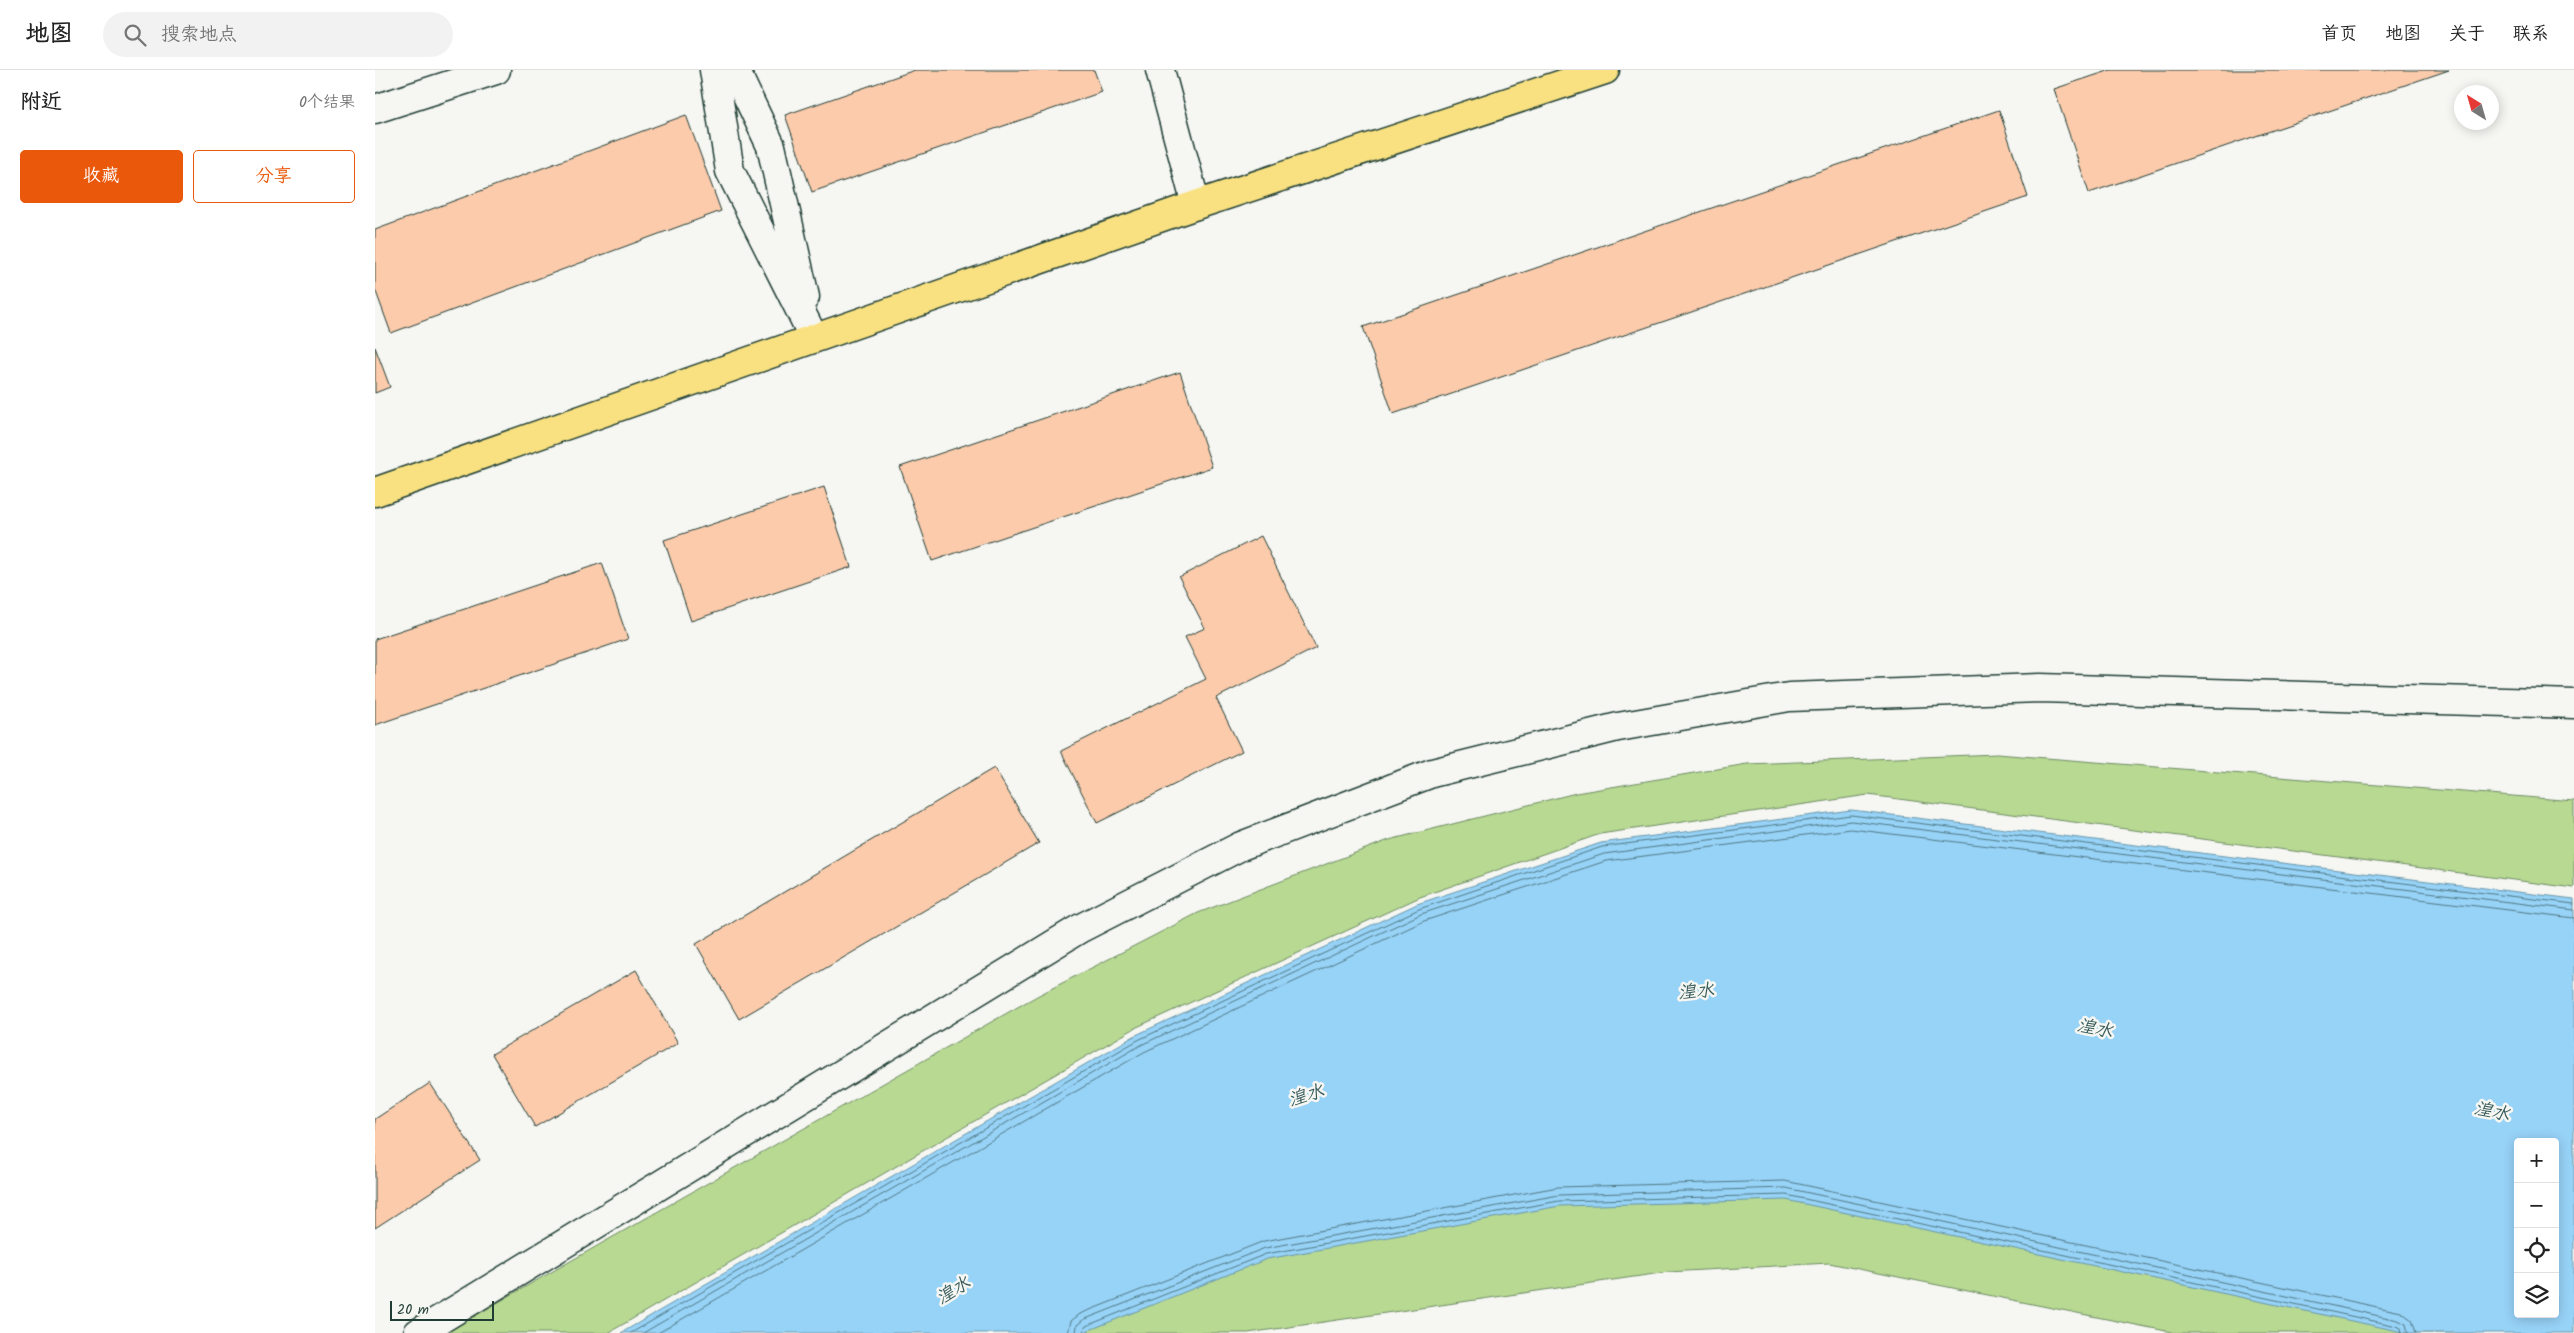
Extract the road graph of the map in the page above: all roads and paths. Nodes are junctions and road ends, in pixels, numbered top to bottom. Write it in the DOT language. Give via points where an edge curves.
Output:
graph roads {
  1 [pos="496,70"];
  2 [pos="714,70"];
  3 [pos="735,70"];
  4 [pos="1160,70"];
  5 [pos="1605,70"];
  6 [pos="375,109"];
  7 [pos="1196,205"];
  8 [pos="814,338"];
  9 [pos="375,492"];
  10 [pos="2574,704"];
  11 [pos="418,1333"];
  1 -- 6 [label="street"];
  2 -- 8 [label="street" via="730,170"];
  3 -- 8 [label="street" via="771,146"];
  4 -- 7 [label="street"];
  5 -- 7 [label="main road"];
  7 -- 8 [label="main road"];
  8 -- 9 [label="main road"];
  10 -- 11 [label="street" via="2040,688 1789,697 1618,727 1432,773 1241,846 1079,929"];
}
